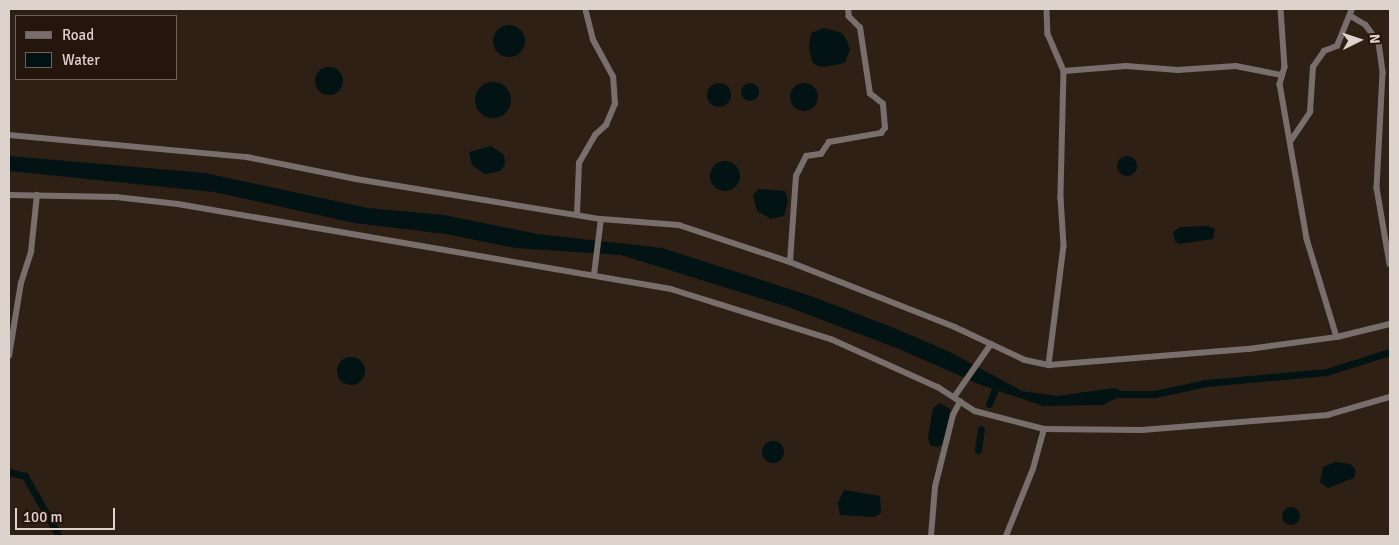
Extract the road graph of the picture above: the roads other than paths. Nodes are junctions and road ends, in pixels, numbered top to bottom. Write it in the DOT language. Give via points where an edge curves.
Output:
graph roads {
  1 [pos="586,9"];
  2 [pos="848,9"];
  3 [pos="1047,9"];
  4 [pos="1280,9"];
  5 [pos="1352,9"];
  6 [pos="1351,16"];
  7 [pos="1064,71"];
  8 [pos="1282,76"];
  9 [pos="9,135"];
  10 [pos="1290,142"];
  11 [pos="9,194"];
  12 [pos="38,195"];
  13 [pos="577,215"];
  14 [pos="601,219"];
  15 [pos="790,262"];
  16 [pos="1390,264"];
  17 [pos="594,275"];
  18 [pos="1390,324"];
  19 [pos="1337,337"];
  20 [pos="991,344"];
  21 [pos="9,356"];
  22 [pos="1049,365"];
  23 [pos="956,396"];
  24 [pos="1390,397"];
  25 [pos="960,402"];
  26 [pos="1044,429"];
  27 [pos="931,536"];
  28 [pos="1006,536"];
  1 -- 13 [label="street" via="593,40 613,77 614,104 606,125 589,143 579,163"];
  2 -- 15 [label="street" via="849,17 860,28 870,94 883,104 885,128 881,134 829,142 821,154 806,156 796,176"];
  3 -- 7 [label="street" via="1048,34"];
  4 -- 8 [label="street"];
  5 -- 6 [label="street"];
  6 -- 10 [label="street" via="1337,46 1324,51 1313,67 1310,112"];
  6 -- 16 [label="street" via="1366,26 1378,43 1383,73 1376,188"];
  7 -- 8 [label="street" via="1126,66 1178,70 1236,66"];
  7 -- 22 [label="street" via="1061,198 1064,246"];
  8 -- 10 [label="street" via="1280,84"];
  9 -- 13 [label="street" via="247,157 356,180"];
  10 -- 19 [label="street" via="1307,240"];
  11 -- 12 [label="street"];
  12 -- 17 [label="street" via="116,197 178,204"];
  12 -- 21 [label="street" via="31,252 21,283"];
  13 -- 14 [label="street"];
  14 -- 15 [label="street" via="679,225"];
  14 -- 17 [label="street"];
  15 -- 20 [label="street"];
  17 -- 23 [label="street" via="671,289 831,339"];
  18 -- 19 [label="street"];
  19 -- 22 [label="street" via="1249,349"];
  20 -- 22 [label="street" via="1025,360"];
  20 -- 23 [label="street"];
  23 -- 25 [label="street"];
  24 -- 26 [label="street" via="1328,415 1142,430"];
  25 -- 26 [label="street" via="975,412"];
  25 -- 27 [label="street" via="941,458"];
  26 -- 28 [label="street" via="1033,469"];
}
